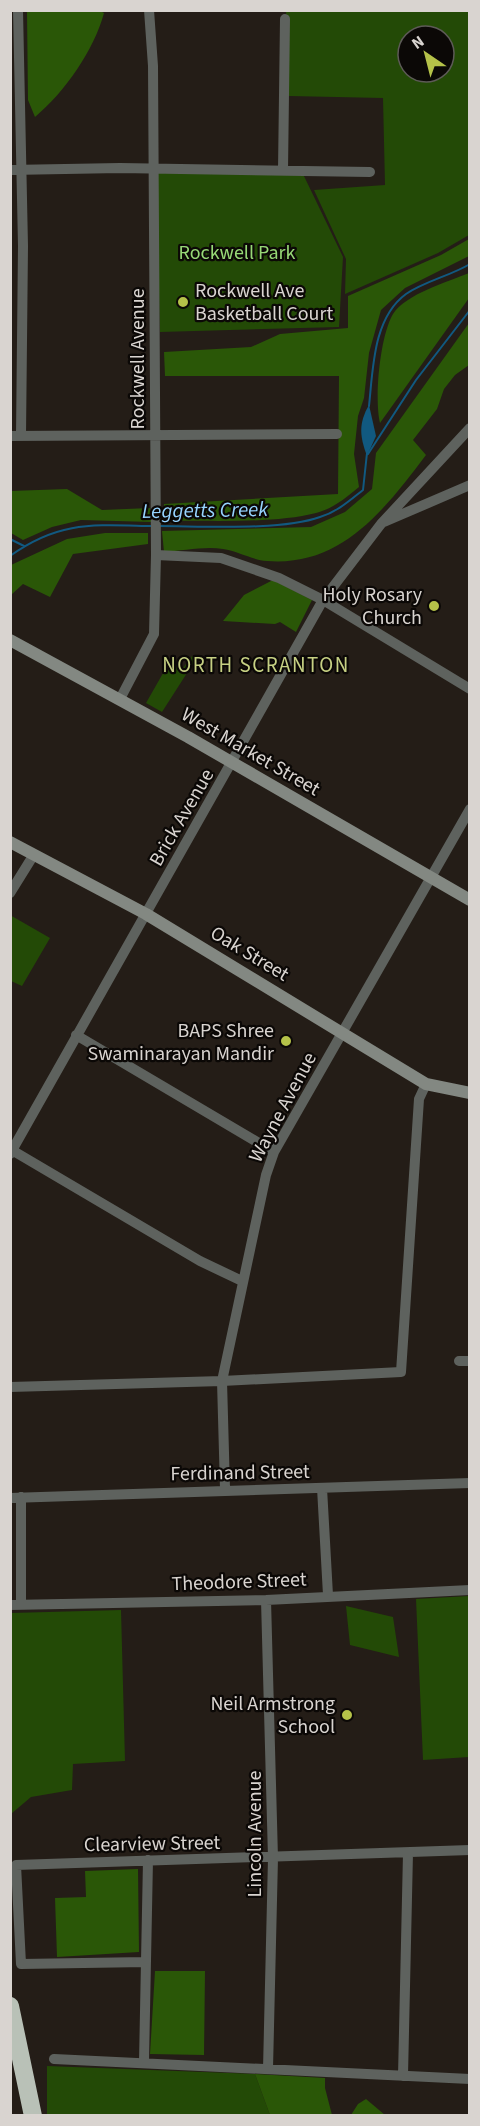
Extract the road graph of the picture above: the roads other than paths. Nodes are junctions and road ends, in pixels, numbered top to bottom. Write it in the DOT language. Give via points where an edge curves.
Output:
graph roads {
  1 [pos="18,10"];
  2 [pos="149,10"];
  3 [pos="285,19"];
  4 [pos="16,170"];
  5 [pos="154,170"];
  6 [pos="283,170"];
  7 [pos="370,172"];
  8 [pos="470,428"];
  9 [pos="337,434"];
  10 [pos="16,436"];
  11 [pos="156,437"];
  12 [pos="470,485"];
  13 [pos="381,524"];
  14 [pos="156,555"];
  15 [pos="323,600"];
  16 [pos="10,640"];
  17 [pos="470,689"];
  18 [pos="120,699"];
  19 [pos="233,763"];
  20 [pos="468,816"];
  21 [pos="10,842"];
  22 [pos="33,856"];
  23 [pos="430,878"];
  24 [pos="10,893"];
  25 [pos="470,900"];
  26 [pos="146,914"];
  27 [pos="343,1031"];
  28 [pos="76,1035"];
  29 [pos="426,1084"];
  30 [pos="470,1093"];
  31 [pos="11,1151"];
  32 [pos="274,1152"];
  33 [pos="242,1281"];
  34 [pos="222,1382"];
  35 [pos="10,1388"];
  36 [pos="470,1483"];
  37 [pos="322,1488"];
  38 [pos="225,1489"];
  39 [pos="16,1497"];
  40 [pos="470,1590"];
  41 [pos="328,1595"];
  42 [pos="266,1600"];
  43 [pos="16,1605"];
  44 [pos="470,1851"];
  45 [pos="408,1853"];
  46 [pos="273,1858"];
  47 [pos="148,1860"];
  48 [pos="146,1962"];
  49 [pos="10,2006"];
  50 [pos="54,2059"];
  51 [pos="10,2061"];
  52 [pos="144,2062"];
  53 [pos="268,2069"];
  54 [pos="403,2076"];
  55 [pos="470,2079"];
  56 [pos="22,2115"];
  57 [pos="33,2115"];
  1 -- 4 [label="street"];
  2 -- 5 [label="street, Rockwell Avenue"];
  3 -- 6 [label="street"];
  4 -- 5 [label="street"];
  4 -- 10 [label="street"];
  5 -- 6 [label="street"];
  5 -- 11 [label="street, Rockwell Avenue"];
  6 -- 7 [label="street"];
  8 -- 13 [label="street, Brick Avenue"];
  9 -- 11 [label="street"];
  10 -- 11 [label="street"];
  11 -- 14 [label="street, Rockwell Avenue"];
  12 -- 13 [label="street"];
  13 -- 15 [label="street, Brick Avenue"];
  14 -- 15 [label="street" via="221,558 279,578"];
  14 -- 18 [label="street, Rockwell Avenue" via="154,634"];
  15 -- 17 [label="street"];
  15 -- 19 [label="street, Brick Avenue"];
  16 -- 18 [label="main road, West Market Street"];
  18 -- 19 [label="main road, West Market Street"];
  19 -- 23 [label="main road, West Market Street"];
  19 -- 26 [label="street, Brick Avenue"];
  20 -- 23 [label="street, Wayne Avenue"];
  21 -- 22 [label="main road, Oak Street"];
  22 -- 24 [label="street"];
  22 -- 26 [label="main road, Oak Street"];
  23 -- 25 [label="main road, West Market Street"];
  23 -- 27 [label="street, Wayne Avenue"];
  26 -- 27 [label="main road, Oak Street"];
  26 -- 28 [label="street, Brick Avenue"];
  27 -- 29 [label="main road, Oak Street"];
  27 -- 32 [label="street, Wayne Avenue"];
  28 -- 31 [label="street, Brick Avenue"];
  28 -- 32 [label="street"];
  29 -- 30 [label="main road, Oak Street"];
  29 -- 34 [label="street" via="419,1099 401,1372"];
  31 -- 33 [label="street" via="200,1261"];
  32 -- 33 [label="street, Wayne Avenue"];
  33 -- 34 [label="street, Wayne Avenue"];
  34 -- 35 [label="street"];
  34 -- 38 [label="street, Wayne Avenue"];
  36 -- 37 [label="street, Ferdinand Street"];
  37 -- 38 [label="street, Ferdinand Street"];
  37 -- 41 [label="street"];
  38 -- 39 [label="street, Ferdinand Street"];
  39 -- 43 [label="street"];
  40 -- 41 [label="street, Theodore Street"];
  41 -- 42 [label="street, Theodore Street"];
  42 -- 43 [label="street, Theodore Street"];
  42 -- 46 [label="street, Lincoln Avenue"];
  44 -- 45 [label="street, Clearview Street"];
  45 -- 46 [label="street, Clearview Street"];
  45 -- 54 [label="street"];
  46 -- 47 [label="street, Clearview Street"];
  46 -- 53 [label="street, Lincoln Avenue"];
  47 -- 48 [label="street"];
  47 -- 48 [label="street, Clearview Street" via="16,1865 21,1964"];
  48 -- 52 [label="street"];
  49 -- 57 [label="highway"];
  50 -- 52 [label="street"];
  51 -- 56 [label="highway"];
  52 -- 53 [label="street"];
  53 -- 54 [label="street"];
  54 -- 55 [label="street"];
}
